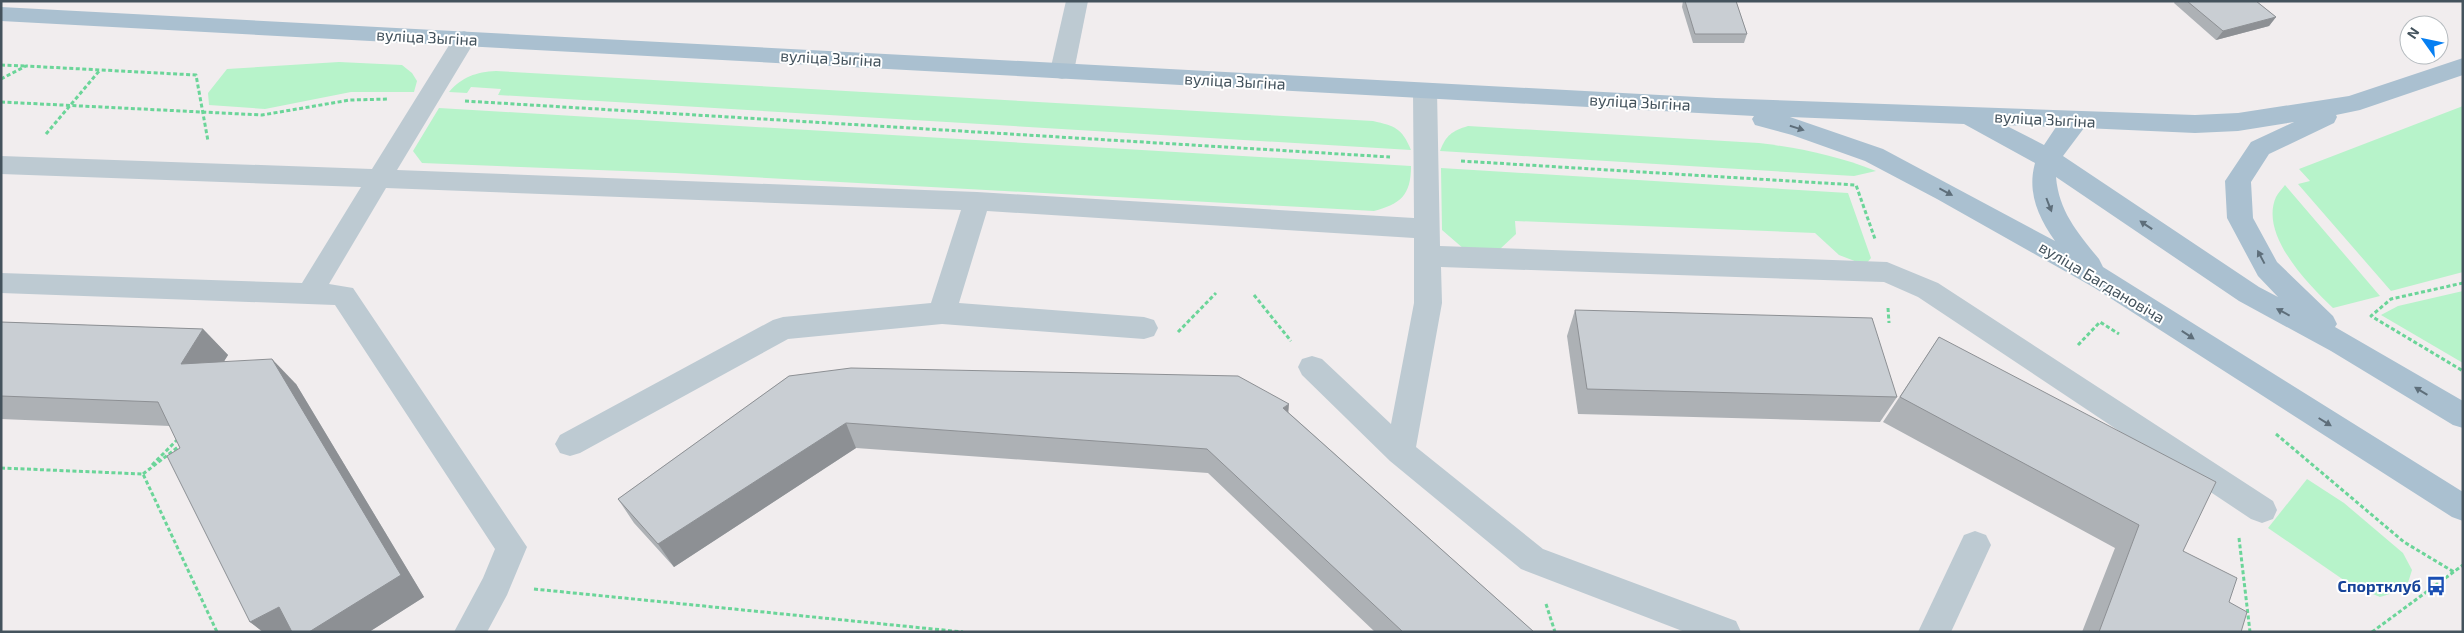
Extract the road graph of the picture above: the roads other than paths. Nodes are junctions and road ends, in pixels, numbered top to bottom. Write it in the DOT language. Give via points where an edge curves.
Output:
graph roads {
  1 [pos="1078,1"];
  2 [pos="1,14"];
  3 [pos="464,39"];
  4 [pos="2463,66"];
  5 [pos="1062,71"];
  6 [pos="1424,91"];
  7 [pos="2351,104"];
  8 [pos="1716,106"];
  9 [pos="1964,115"];
  10 [pos="2077,120"];
  11 [pos="2047,158"];
  12 [pos="11,165"];
  13 [pos="379,179"];
  14 [pos="977,201"];
  15 [pos="1427,243"];
  16 [pos="2103,280"];
  17 [pos="1,283"];
  18 [pos="309,294"];
  19 [pos="942,313"];
  20 [pos="1144,328"];
  21 [pos="2342,343"];
  22 [pos="1312,367"];
  23 [pos="2463,416"];
  24 [pos="570,444"];
  25 [pos="1400,452"];
  26 [pos="2463,508"];
  27 [pos="2262,510"];
  28 [pos="1975,545"];
  29 [pos="470,632"];
  30 [pos="1725,632"];
  31 [pos="1934,632"];
  1 -- 5 [label="street"];
  2 -- 3 [label="main road, вуліца Зыгіна"];
  3 -- 5 [label="main road, вуліца Зыгіна"];
  3 -- 13 [label="street"];
  4 -- 7 [label="main road, вуліца Зыгіна"];
  5 -- 6 [label="main road, вуліца Зыгіна"];
  6 -- 8 [label="main road, вуліца Зыгіна"];
  6 -- 15 [label="street"];
  7 -- 10 [label="main road, вуліца Зыгіна" via="2238,122 2196,124"];
  21 -- 7 [label="main road, one-way" via="2267,269 2240,218 2238,181 2260,148"];
  8 -- 9 [label="main road, вуліца Зыгіна"];
  8 -- 16 [label="main road, вуліца Багдановіча, one-way" via="1798,128 1874,155"];
  9 -- 10 [label="main road, вуліца Зыгіна"];
  9 -- 11 [label="main road"];
  10 -- 11 [label="main road" via="2059,138"];
  11 -- 16 [label="main road, one-way" via="2042,179 2047,205 2066,237"];
  21 -- 11 [label="main road, one-way" via="2249,294"];
  12 -- 13 [label="street"];
  13 -- 14 [label="street"];
  13 -- 18 [label="street"];
  14 -- 15 [label="street"];
  14 -- 19 [label="street"];
  15 -- 25 [label="street" via="1428,303"];
  15 -- 27 [label="street" via="1887,272 1928,290"];
  16 -- 26 [label="main road, вуліца Багдановіча, one-way"];
  17 -- 18 [label="street"];
  18 -- 29 [label="street" via="343,295 512,547"];
  19 -- 20 [label="street"];
  19 -- 24 [label="street" via="783,328"];
  23 -- 21 [label="main road, one-way"];
  22 -- 25 [label="street"];
  25 -- 30 [label="street" via="1532,560"];
  28 -- 31 [label="street"];
}
